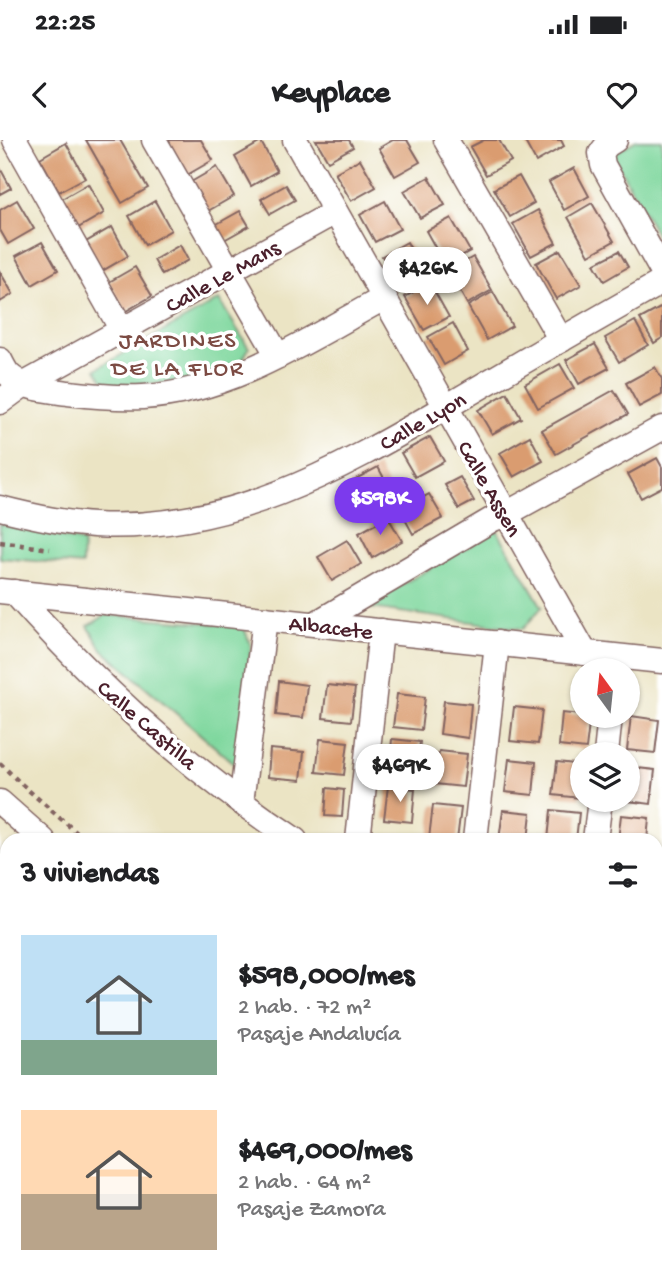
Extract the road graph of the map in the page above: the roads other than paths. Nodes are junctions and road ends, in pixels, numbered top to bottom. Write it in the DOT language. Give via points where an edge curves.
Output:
graph roads {
  1 [pos="15,140"];
  2 [pos="154,140"];
  3 [pos="295,140"];
  4 [pos="446,140"];
  5 [pos="615,140"];
  6 [pos="335,212"];
  7 [pos="229,271"];
  8 [pos="662,271"];
  9 [pos="662,282"];
  10 [pos="384,298"];
  11 [pos="122,330"];
  12 [pos="561,340"];
  13 [pos="278,356"];
  14 [pos="0,360"];
  15 [pos="23,385"];
  16 [pos="0,402"];
  17 [pos="445,407"];
  18 [pos="662,428"];
  19 [pos="0,508"];
  20 [pos="506,514"];
  21 [pos="7,592"];
  22 [pos="265,618"];
  23 [pos="315,624"];
  24 [pos="381,631"];
  25 [pos="497,643"];
  26 [pos="585,653"];
  27 [pos="601,658"];
  28 [pos="662,661"];
  29 [pos="640,662"];
  30 [pos="0,802"];
  31 [pos="241,802"];
  32 [pos="598,812"];
  33 [pos="35,833"];
  34 [pos="285,833"];
  35 [pos="359,833"];
  36 [pos="476,833"];
  37 [pos="596,833"];
  1 -- 11 [label="street"];
  2 -- 7 [label="street"];
  3 -- 6 [label="street, Calle Assen"];
  4 -- 12 [label="street"];
  5 -- 8 [label="street" via="601,153 603,165"];
  6 -- 7 [label="street, Calle Le Mans"];
  6 -- 10 [label="street, Calle Assen"];
  7 -- 11 [label="street, Calle Le Mans"];
  7 -- 13 [label="street"];
  9 -- 12 [label="street, Calle Lyon"];
  10 -- 13 [label="street"];
  10 -- 17 [label="street, Calle Assen"];
  11 -- 15 [label="street, Calle Le Mans"];
  12 -- 17 [label="street, Calle Lyon"];
  13 -- 15 [label="street" via="206,386 145,397 111,398"];
  14 -- 15 [label="street"];
  15 -- 16 [label="street, Calle Le Mans"];
  17 -- 19 [label="street, Calle Lyon" via="297,487 196,517 126,526 93,525"];
  17 -- 20 [label="street, Calle Assen"];
  18 -- 20 [label="street"];
  20 -- 23 [label="street"];
  20 -- 26 [label="street, Calle Assen"];
  21 -- 22 [label="street, Albacete"];
  21 -- 31 [label="street, Calle Castilla" via="173,749"];
  22 -- 23 [label="street, Albacete"];
  22 -- 31 [label="street"];
  23 -- 24 [label="street, Albacete"];
  24 -- 25 [label="street, Albacete"];
  24 -- 35 [label="street"];
  25 -- 26 [label="street, Albacete"];
  25 -- 36 [label="street"];
  26 -- 27 [label="street, Albacete"];
  28 -- 29 [label="street, Albacete"];
  30 -- 33 [label="street"];
  31 -- 34 [label="street, Calle Castilla"];
  32 -- 37 [label="street"];
}
